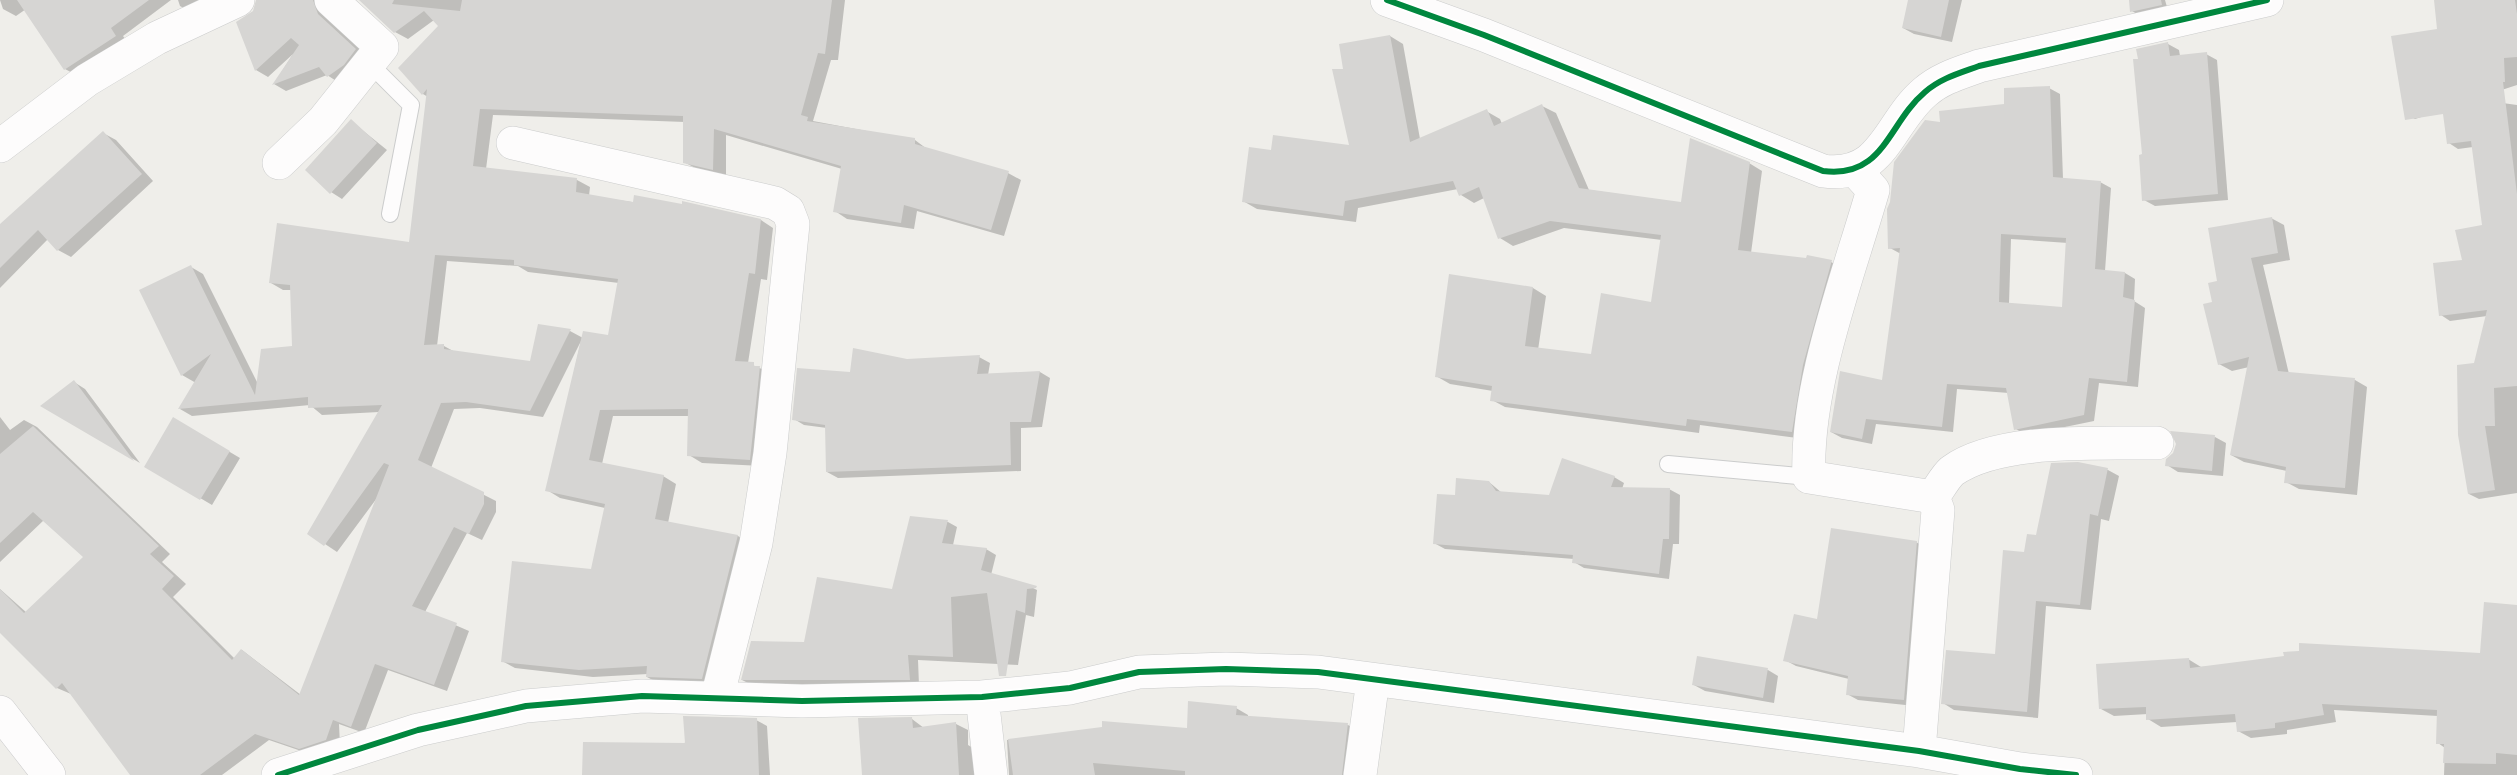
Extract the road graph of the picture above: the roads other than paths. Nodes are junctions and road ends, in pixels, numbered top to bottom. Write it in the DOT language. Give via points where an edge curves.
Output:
graph roads {
  1 [pos="238,0"];
  2 [pos="331,0"];
  3 [pos="1387,0"];
  4 [pos="2267,0"];
  5 [pos="369,63"];
  6 [pos="513,143"];
  7 [pos="0,146"];
  8 [pos="279,163"];
  9 [pos="1855,170"];
  10 [pos="390,214"];
  11 [pos="2157,443"];
  12 [pos="1668,464"];
  13 [pos="1809,477"];
  14 [pos="1933,497"];
  15 [pos="1373,680"];
  16 [pos="982,697"];
  17 [pos="717,698"];
  18 [pos="0,712"];
  19 [pos="1919,751"];
  20 [pos="49,775"];
  21 [pos="278,775"];
  22 [pos="991,775"];
  23 [pos="1360,775"];
  24 [pos="2076,775"];
  1 -- 7 [label="street" via="157,38 87,80"];
  2 -- 5 [label="street" via="382,47"];
  3 -- 9 [label="street" via="1823,171 1840,174"];
  4 -- 9 [label="street" via="1979,66 1945,78 1924,92 1876,156"];
  5 -- 8 [label="street" via="323,121"];
  5 -- 10 [label="lane" via="411,105"];
  6 -- 17 [label="street" via="775,202 788,211 793,224 772,442 756,543"];
  9 -- 13 [label="street" via="1873,190 1822,368 1808,446"];
  11 -- 14 [label="street" via="1995,451 1951,471"];
  12 -- 13 [label="lane"];
  13 -- 14 [label="street"];
  14 -- 19 [label="street" via="1938,510"];
  15 -- 16 [label="street" via="1318,672 1139,672 1070,688"];
  15 -- 19 [label="street"];
  15 -- 23 [label="street"];
  16 -- 17 [label="street" via="802,701"];
  16 -- 22 [label="street"];
  17 -- 21 [label="street" via="642,696 526,706 418,730"];
  18 -- 20 [label="street"];
  19 -- 24 [label="street"];
}
